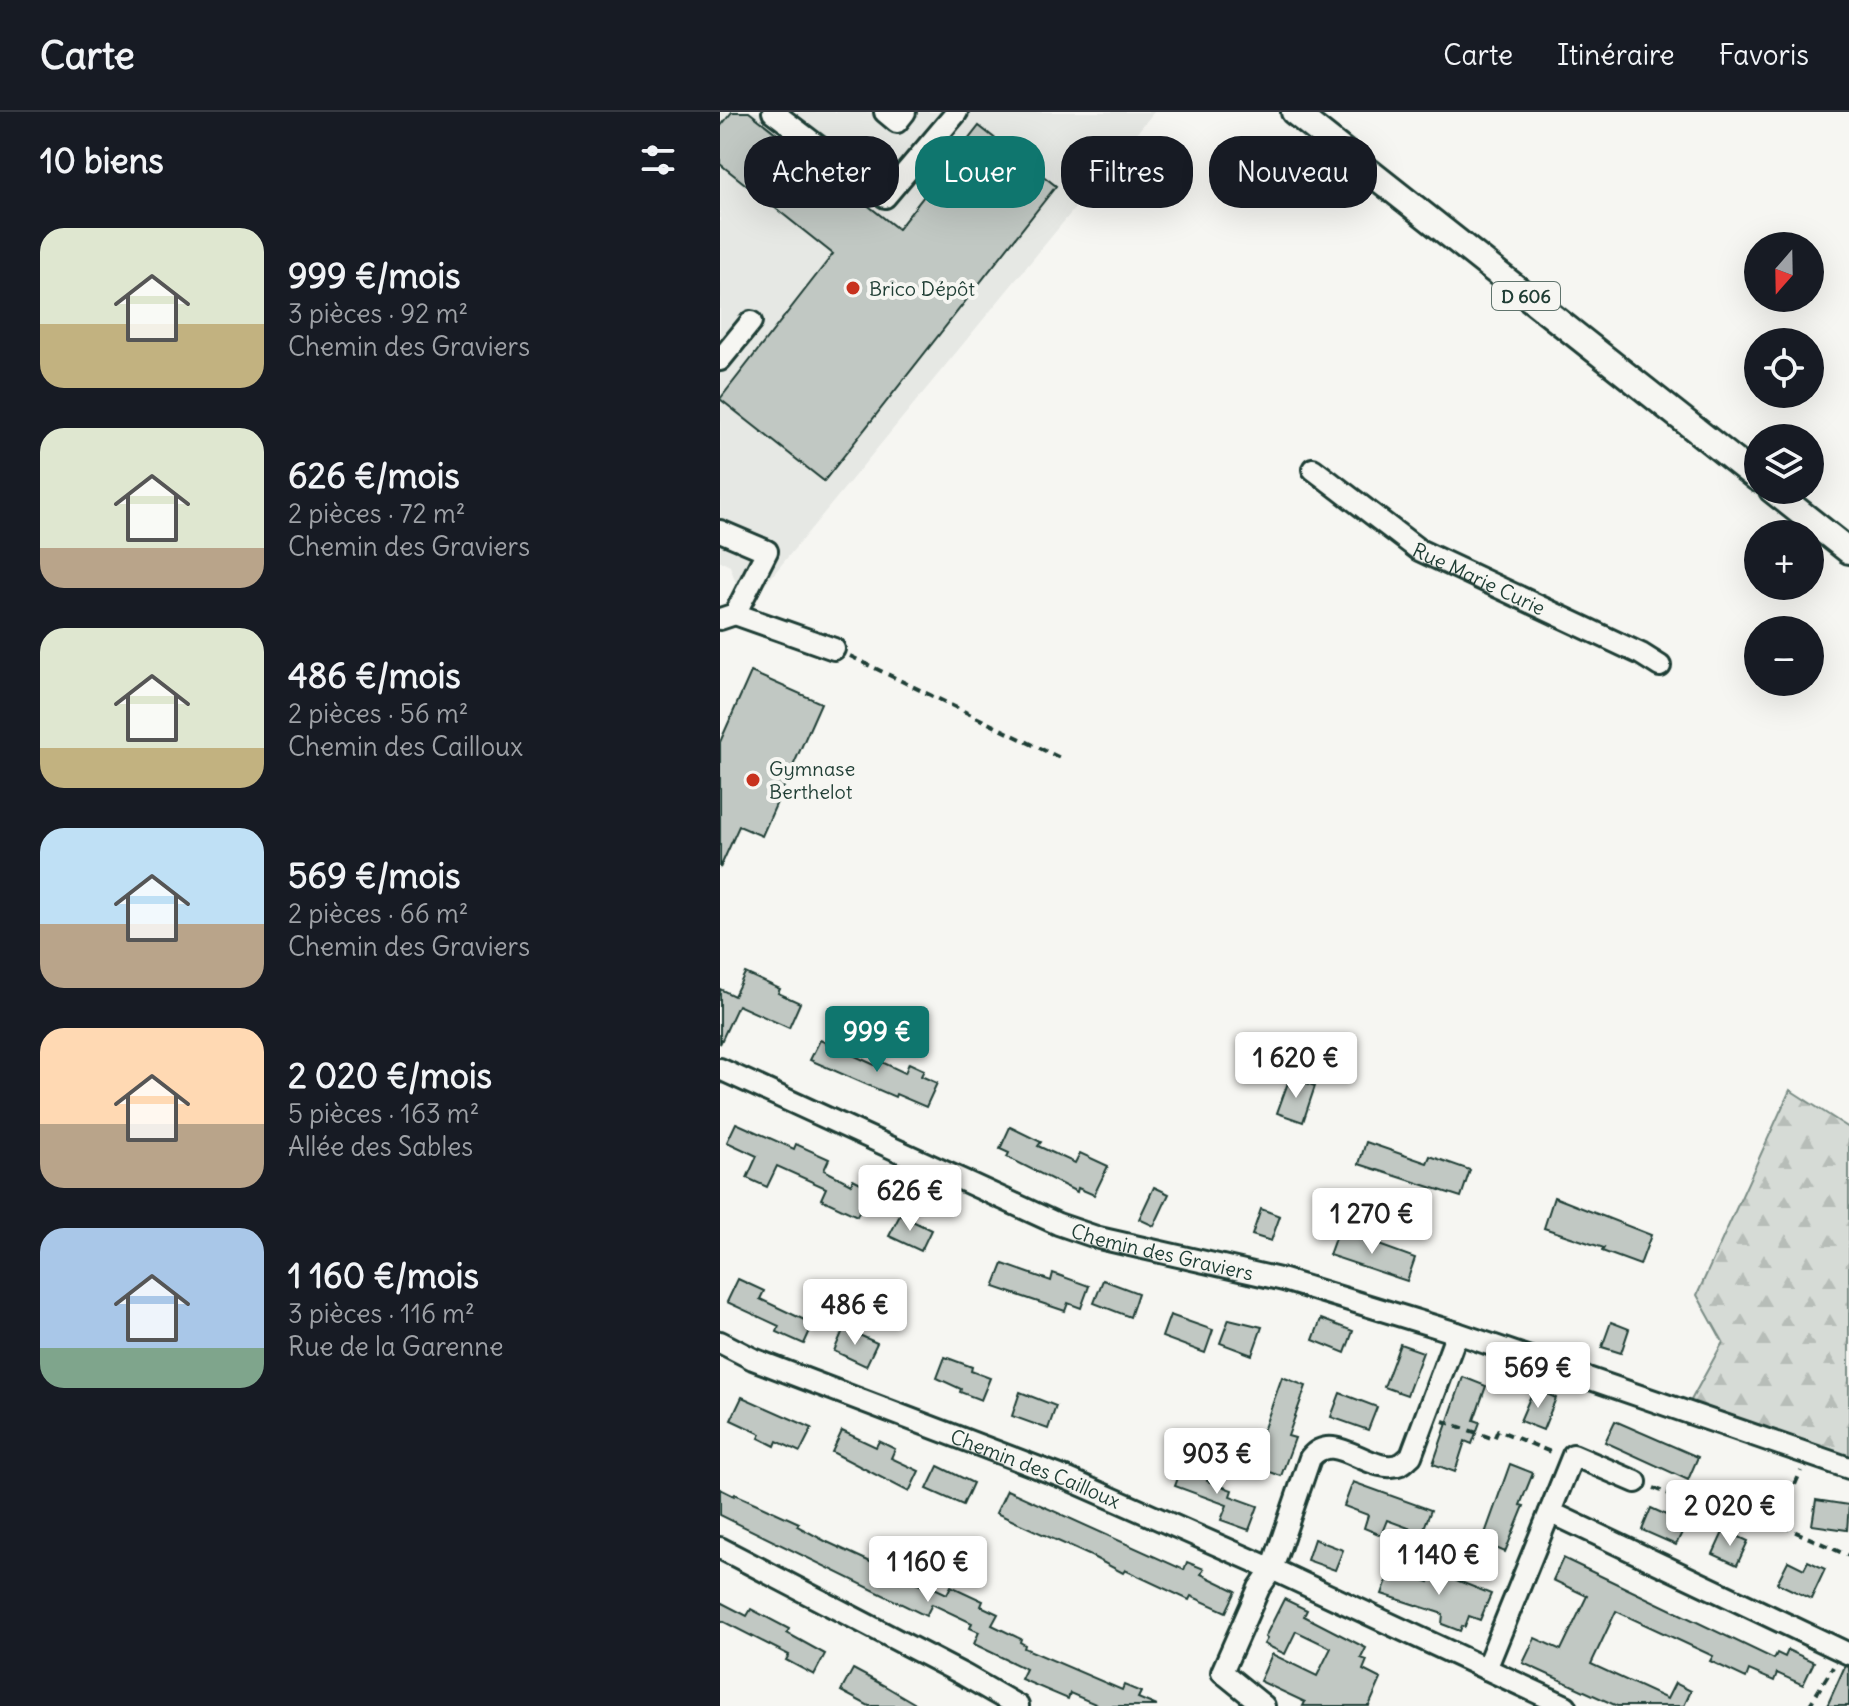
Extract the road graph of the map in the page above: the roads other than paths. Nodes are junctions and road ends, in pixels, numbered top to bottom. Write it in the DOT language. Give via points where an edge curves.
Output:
graph roads {
  1 [pos="773,112"];
  2 [pos="885,112"];
  3 [pos="905,112"];
  4 [pos="957,112"];
  5 [pos="1294,112"];
  6 [pos="751,322"];
  7 [pos="720,360"];
  8 [pos="1744,468"];
  9 [pos="1313,469"];
  10 [pos="1790,504"];
  11 [pos="720,531"];
  12 [pos="1849,551"];
  13 [pos="728,616"];
  14 [pos="834,649"];
  15 [pos="1660,666"];
  16 [pos="720,1069"];
  17 [pos="1457,1333"];
  18 [pos="720,1342"];
  19 [pos="1849,1468"];
  20 [pos="1636,1482"];
  21 [pos="1550,1512"];
  22 [pos="720,1548"];
  23 [pos="1272,1569"];
  24 [pos="1845,1653"];
  25 [pos="1486,1669"];
  26 [pos="1018,1706"];
  27 [pos="1264,1706"];
  28 [pos="1566,1706"];
  1 -- 4 [label="street" via="885,197"];
  2 -- 3 [label="street" via="897,122"];
  5 -- 8 [label="main road, D 606"];
  6 -- 7 [label="street"];
  9 -- 15 [label="street, Rue Marie Curie" via="1419,550"];
  10 -- 12 [label="main road"];
  11 -- 13 [label="street" via="767,551"];
  13 -- 14 [label="street"];
  16 -- 17 [label="street, Chemin des Graviers" via="1058,1224 1284,1280"];
  17 -- 19 [label="street, Chemin des Graviers"];
  17 -- 23 [label="street" via="1411,1456 1386,1466 1330,1447 1317,1449"];
  18 -- 23 [label="street, Chemin des Cailloux" via="782,1371 1068,1479"];
  20 -- 21 [label="street" via="1573,1455"];
  21 -- 24 [label="street"];
  21 -- 25 [label="street"];
  22 -- 26 [label="street"];
  23 -- 25 [label="street, Chemin des Cailloux"];
  23 -- 27 [label="street" via="1222,1672"];
  25 -- 28 [label="street, Chemin des Cailloux"];
}
